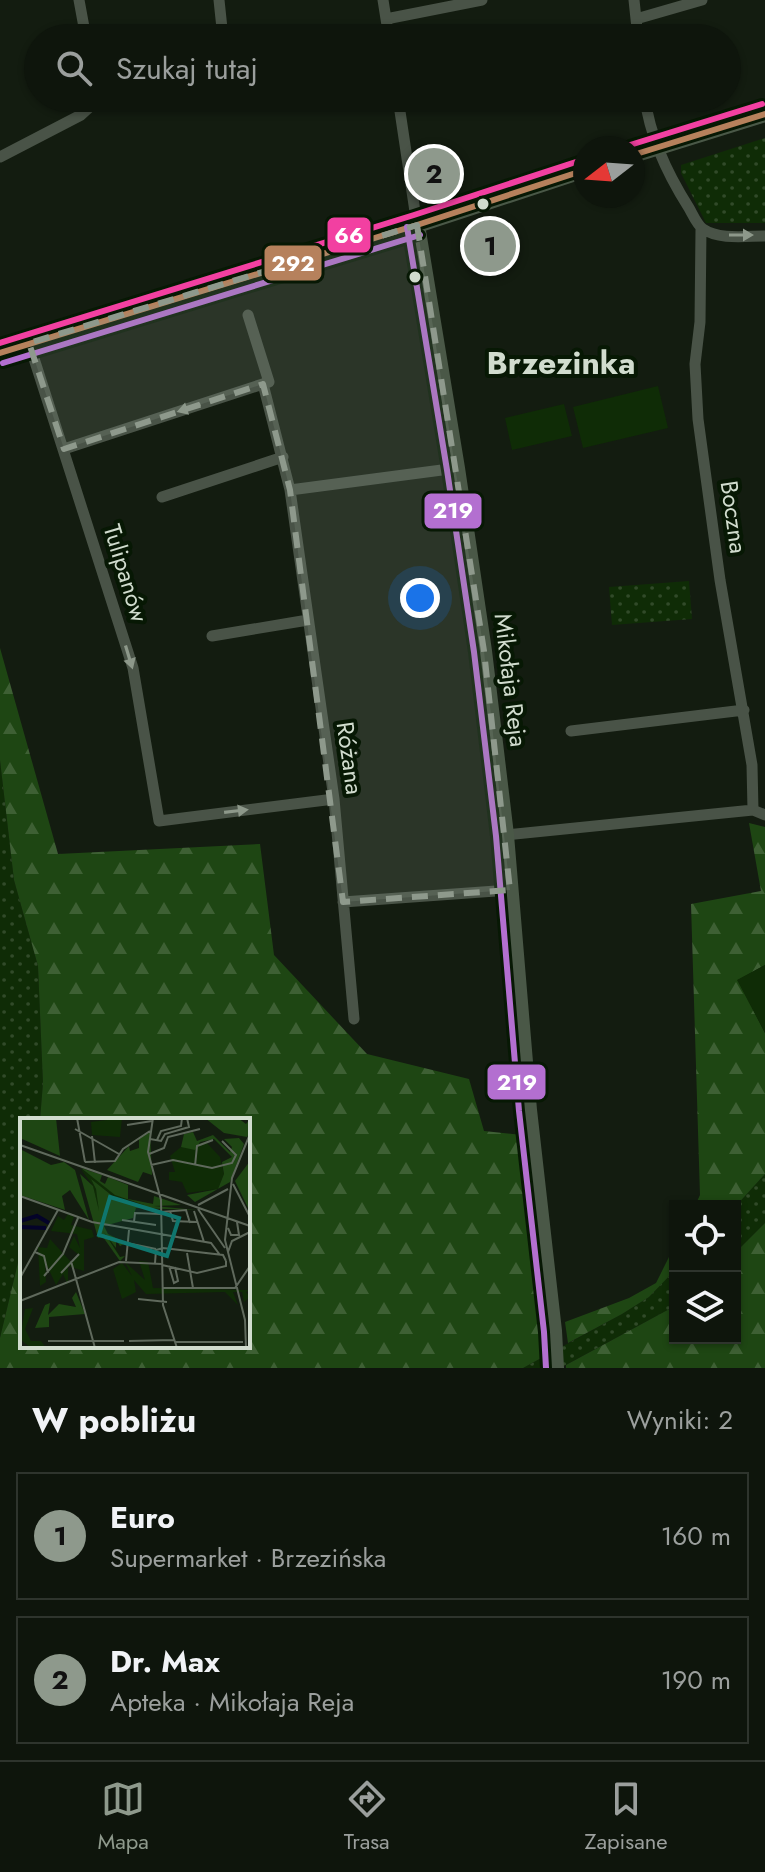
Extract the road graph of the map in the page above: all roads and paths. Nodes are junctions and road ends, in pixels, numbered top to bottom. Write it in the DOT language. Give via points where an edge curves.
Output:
graph roads {
  1 [pos="79,0"];
  2 [pos="219,0"];
  3 [pos="383,0"];
  4 [pos="482,0"];
  5 [pos="634,0"];
  6 [pos="702,0"];
  7 [pos="386,19"];
  8 [pos="636,19"];
  9 [pos="83,24"];
  10 [pos="222,24"];
  11 [pos="387,24"];
  12 [pos="637,24"];
  13 [pos="84,112"];
  14 [pos="400,112"];
  15 [pos="646,112"];
  16 [pos="765,114"];
  17 [pos="657,147"];
  18 [pos="645,151"];
  19 [pos="0,157"];
  20 [pos="573,174"];
  21 [pos="417,225"];
  22 [pos="701,229"];
  23 [pos="765,236"];
  24 [pos="248,315"];
  25 [pos="29,343"];
  26 [pos="0,353"];
  27 [pos="266,383"];
  28 [pos="64,449"];
  29 [pos="283,457"];
  30 [pos="457,468"];
  31 [pos="290,490"];
  32 [pos="162,497"];
  33 [pos="308,620"];
  34 [pos="212,636"];
  35 [pos="744,710"];
  36 [pos="571,731"];
  37 [pos="334,799"];
  38 [pos="753,810"];
  39 [pos="765,815"];
  40 [pos="506,835"];
  41 [pos="510,890"];
  42 [pos="343,902"];
  43 [pos="354,1019"];
  44 [pos="556,1368"];
  1 -- 9 [label="street"];
  2 -- 10 [label="street"];
  3 -- 7 [label="street"];
  4 -- 7 [label="street"];
  5 -- 8 [label="street"];
  6 -- 8 [label="street"];
  7 -- 11 [label="street"];
  8 -- 12 [label="street"];
  13 -- 19 [label="street"];
  14 -- 21 [label="street, Mikołaja Reja"];
  15 -- 17 [label="street"];
  16 -- 17 [label="street"];
  17 -- 18 [label="street"];
  17 -- 22 [label="street"];
  20 -- 21 [label="street"];
  21 -- 25 [label="street"];
  21 -- 30 [label="street, Mikołaja Reja"];
  22 -- 23 [label="street, one-way"];
  22 -- 35 [label="street, Boczna" via="698,419"];
  24 -- 27 [label="street, Różana"];
  25 -- 26 [label="street"];
  25 -- 28 [label="street, Tulipanów"];
  27 -- 28 [label="street, one-way"];
  27 -- 29 [label="street, Różana"];
  28 -- 37 [label="street, Tulipanów, one-way" via="133,668 159,821"];
  29 -- 31 [label="street, Różana"];
  29 -- 32 [label="street"];
  30 -- 31 [label="street"];
  30 -- 40 [label="street, Mikołaja Reja"];
  31 -- 33 [label="street, Różana"];
  33 -- 34 [label="street"];
  33 -- 37 [label="street, Różana"];
  35 -- 36 [label="street"];
  35 -- 38 [label="street, Boczna"];
  37 -- 42 [label="street, Różana"];
  38 -- 39 [label="street"];
  38 -- 40 [label="street"];
  40 -- 41 [label="street, Mikołaja Reja"];
  41 -- 42 [label="street"];
  41 -- 44 [label="street, Mikołaja Reja"];
  42 -- 43 [label="street, Różana"];
}
